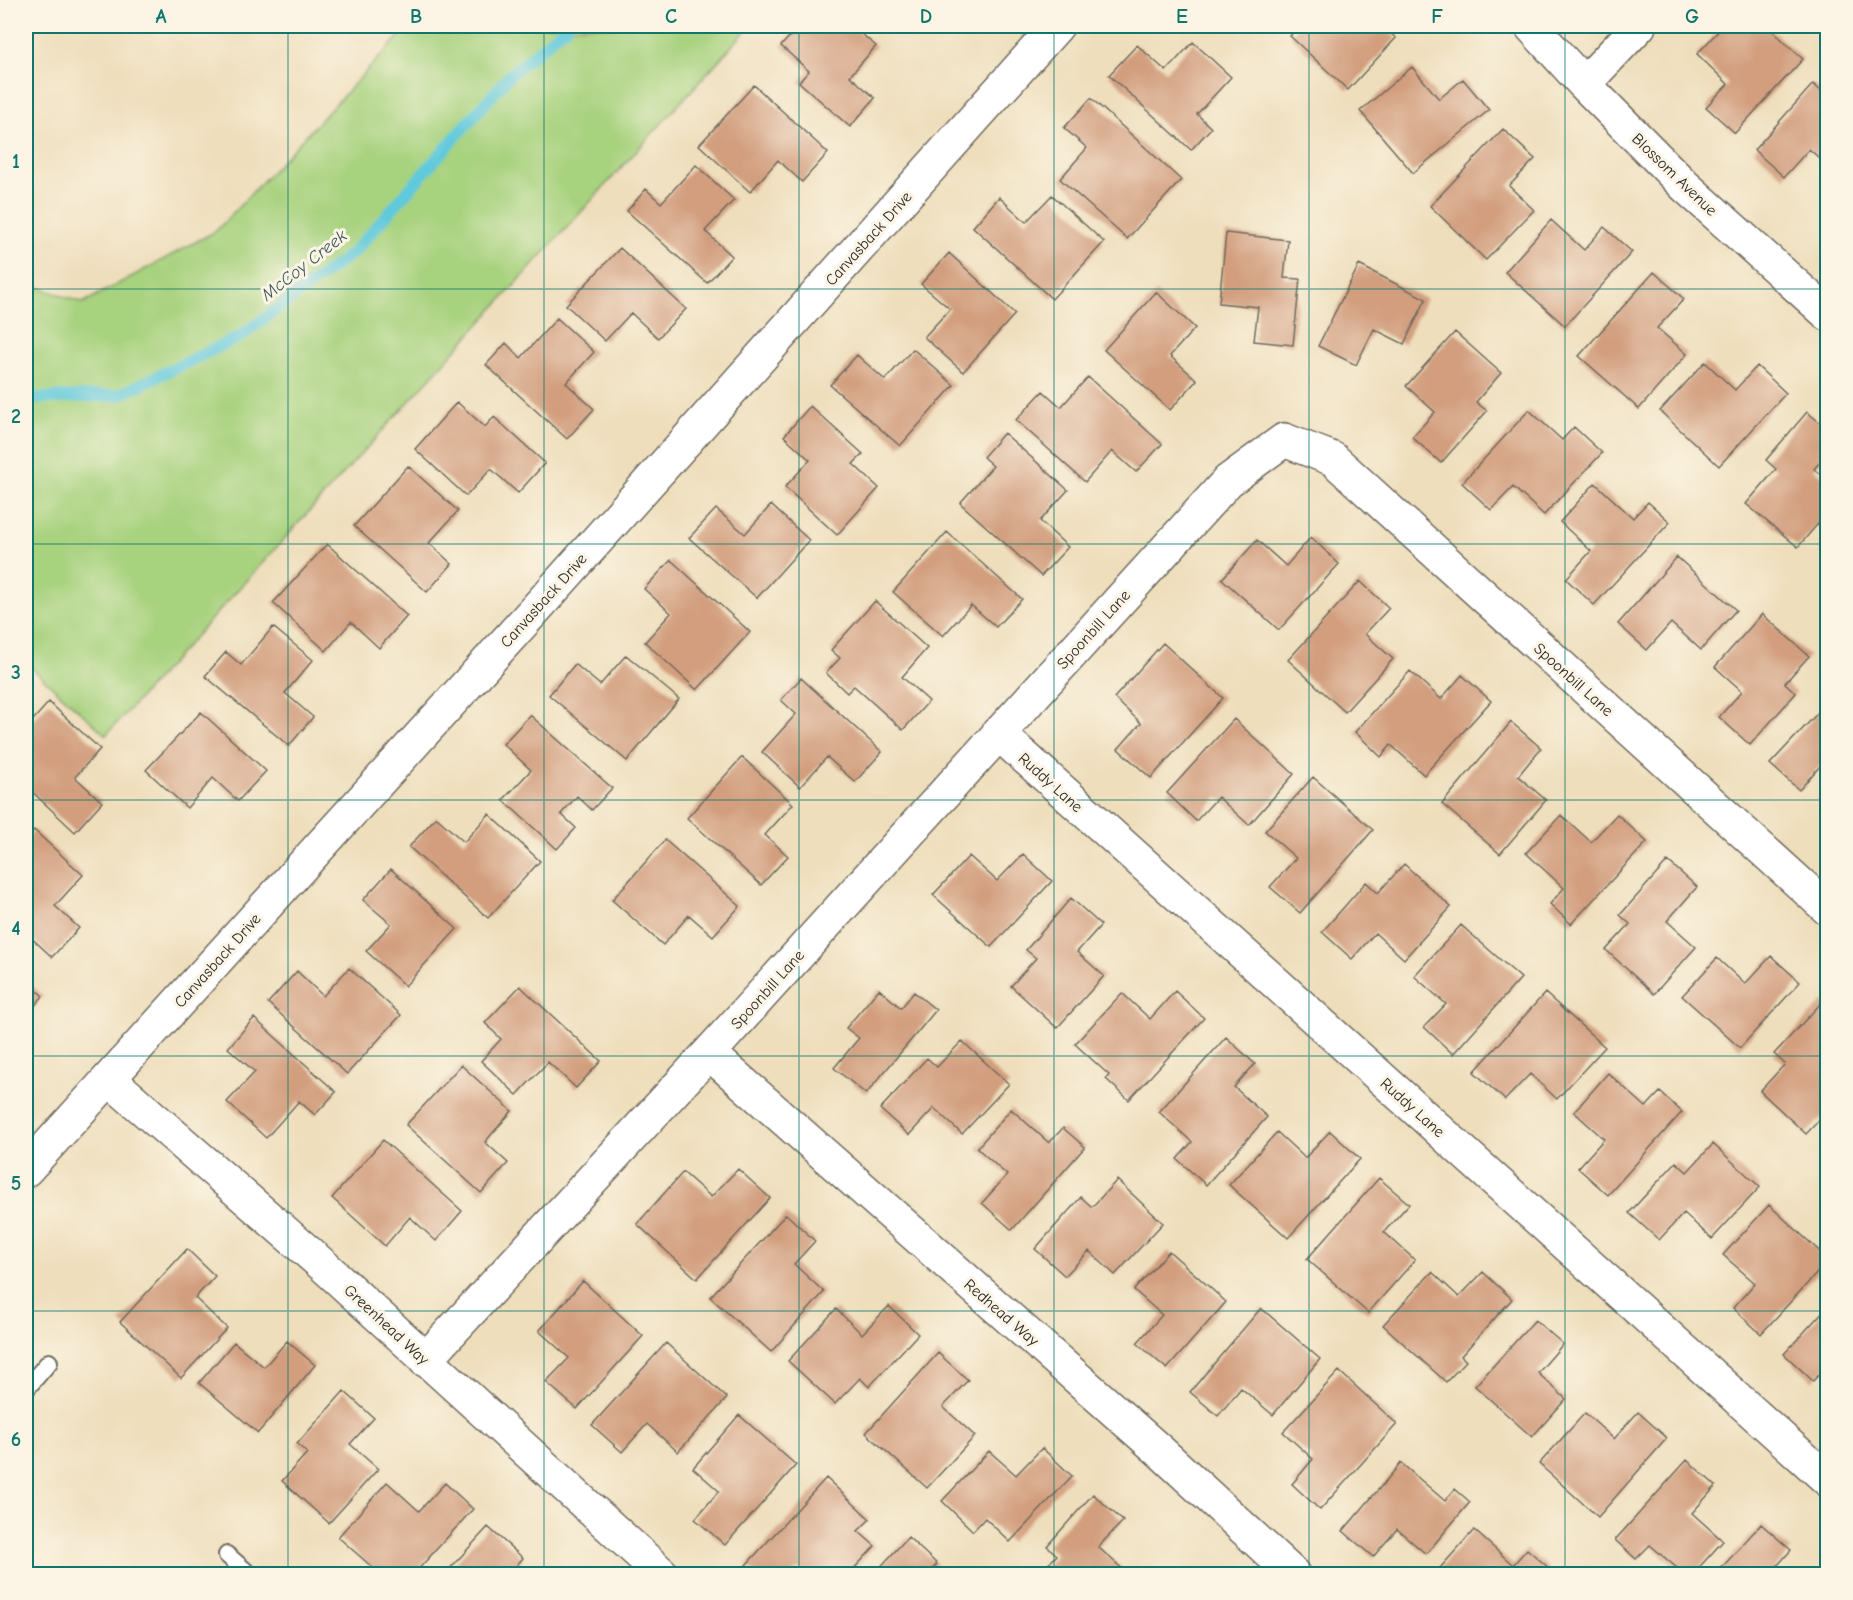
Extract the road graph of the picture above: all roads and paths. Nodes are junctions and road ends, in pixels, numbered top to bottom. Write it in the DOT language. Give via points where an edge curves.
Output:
graph roads {
  1 [pos="1057,26"];
  2 [pos="1531,26"];
  3 [pos="1639,26"];
  4 [pos="1584,84"];
  5 [pos="1827,314"];
  6 [pos="998,734"];
  7 [pos="1827,909"];
  8 [pos="709,1053"];
  9 [pos="109,1079"];
  10 [pos="26,1170"];
  11 [pos="425,1360"];
  12 [pos="49,1362"];
  13 [pos="26,1389"];
  14 [pos="1827,1480"];
  15 [pos="227,1555"];
  16 [pos="249,1575"];
  17 [pos="662,1575"];
  18 [pos="1293,1575"];
  1 -- 9 [label="street, Canvasback Drive"];
  2 -- 4 [label="street, Blossom Avenue"];
  3 -- 4 [label="street"];
  4 -- 5 [label="street, Blossom Avenue" via="1685,186"];
  6 -- 7 [label="street, Spoonbill Lane" via="1228,481 1284,440 1333,459"];
  6 -- 8 [label="street, Spoonbill Lane"];
  6 -- 14 [label="street, Ruddy Lane"];
  8 -- 11 [label="street, Spoonbill Lane"];
  8 -- 18 [label="street, Redhead Way" via="1161,1452"];
  9 -- 10 [label="street, Canvasback Drive"];
  9 -- 11 [label="street, Greenhead Way" via="325,1267"];
  11 -- 17 [label="street, Greenhead Way"];
  12 -- 13 [label="lane"];
  15 -- 16 [label="lane"];
}
